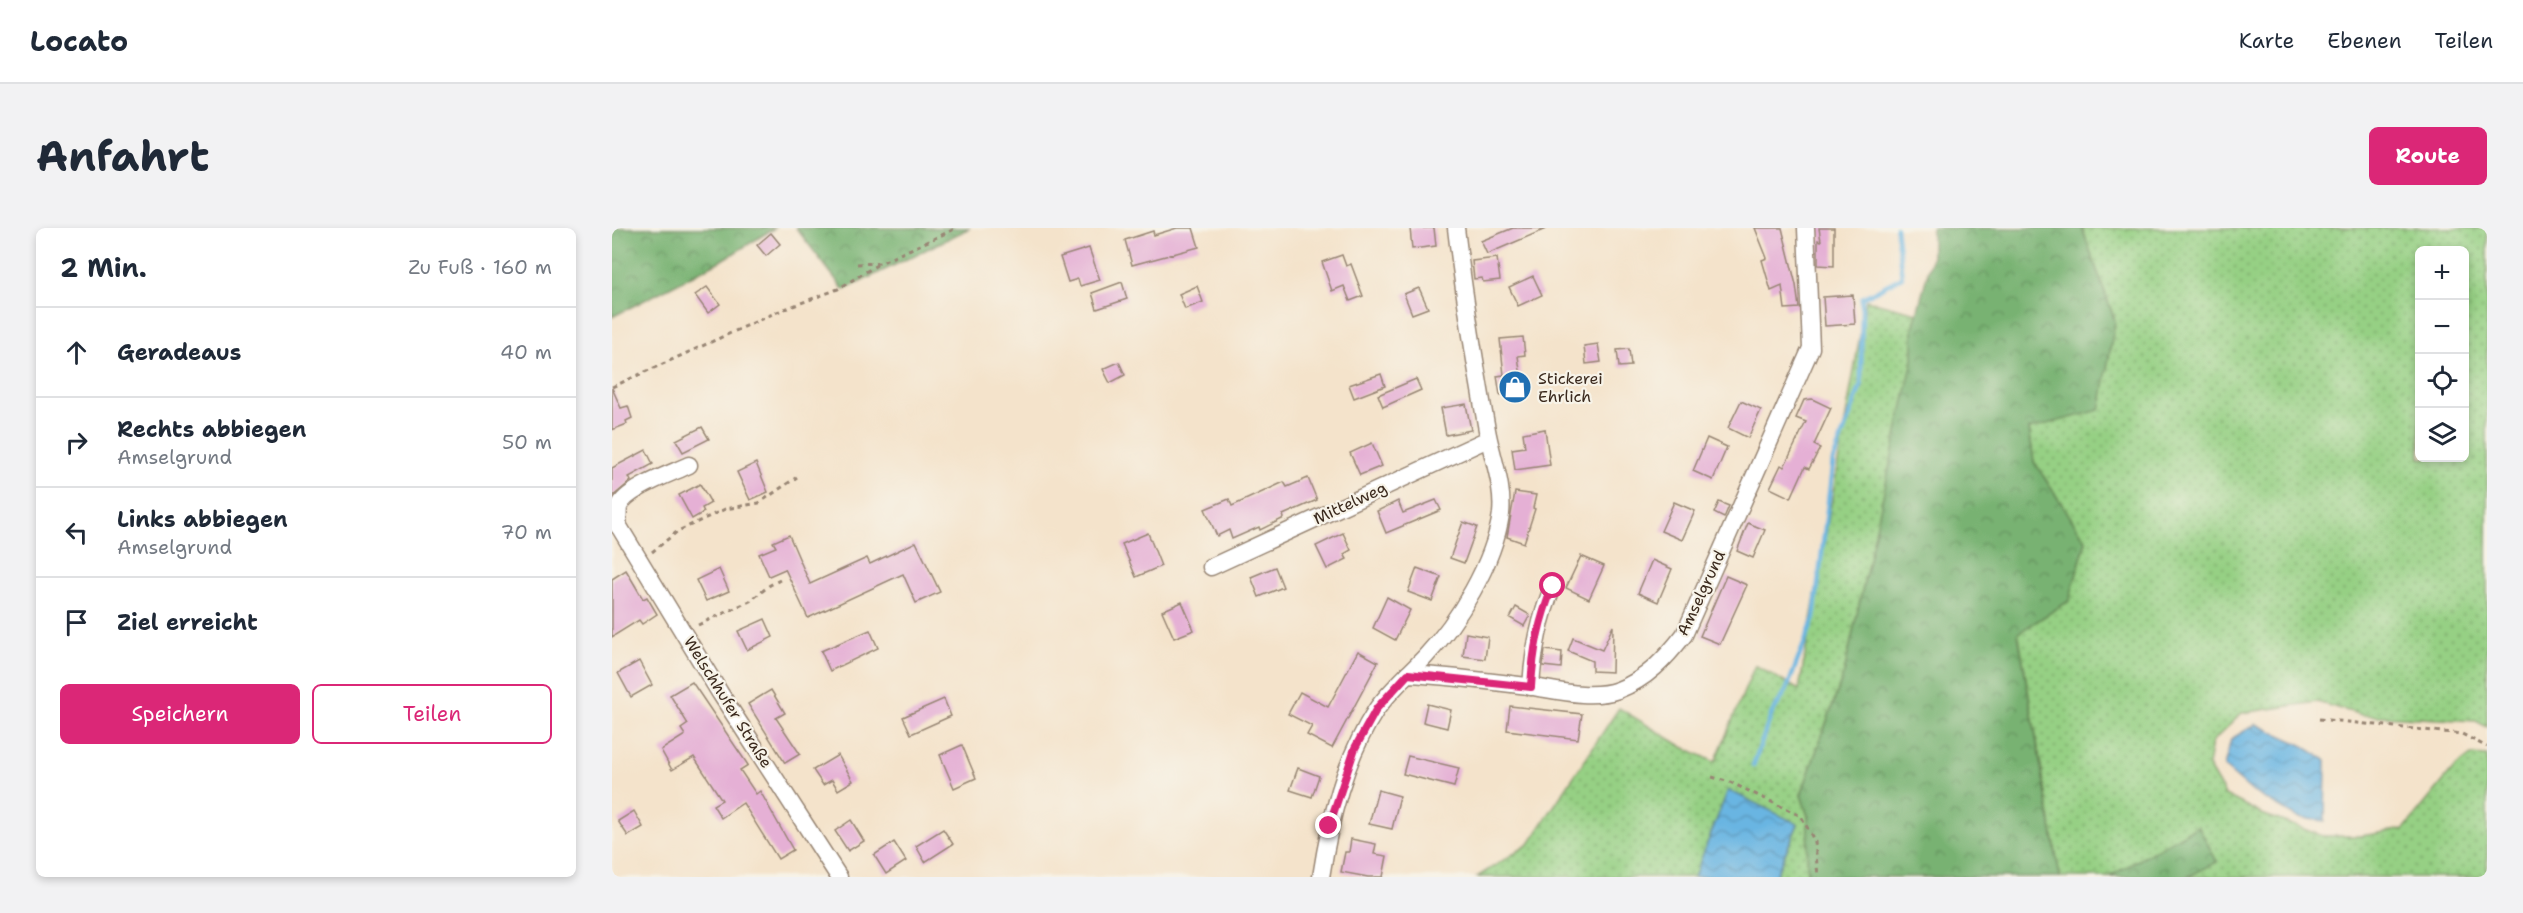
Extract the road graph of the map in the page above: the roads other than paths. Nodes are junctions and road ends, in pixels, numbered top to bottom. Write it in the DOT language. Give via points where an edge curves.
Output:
graph roads {
  1 [pos="1456,228"];
  2 [pos="1806,228"];
  3 [pos="1488,439"];
  4 [pos="689,465"];
  5 [pos="614,524"];
  6 [pos="1211,567"];
  7 [pos="1553,586"];
  8 [pos="1408,674"];
  9 [pos="1531,687"];
  10 [pos="839,877"];
  11 [pos="1321,877"];
  1 -- 3 [label="street"];
  2 -- 9 [label="street, Amselgrund" via="1811,348 1684,635 1661,664 1616,691 1589,694"];
  3 -- 6 [label="street, Mittelweg"];
  3 -- 8 [label="street" via="1502,500 1490,551 1457,615"];
  4 -- 5 [label="street" via="624,499"];
  5 -- 10 [label="street, Welschhufer Straße"];
  7 -- 9 [label="street" via="1536,635"];
  8 -- 9 [label="street, Amselgrund"];
  8 -- 11 [label="street" via="1377,708 1355,748 1329,826"];
}
